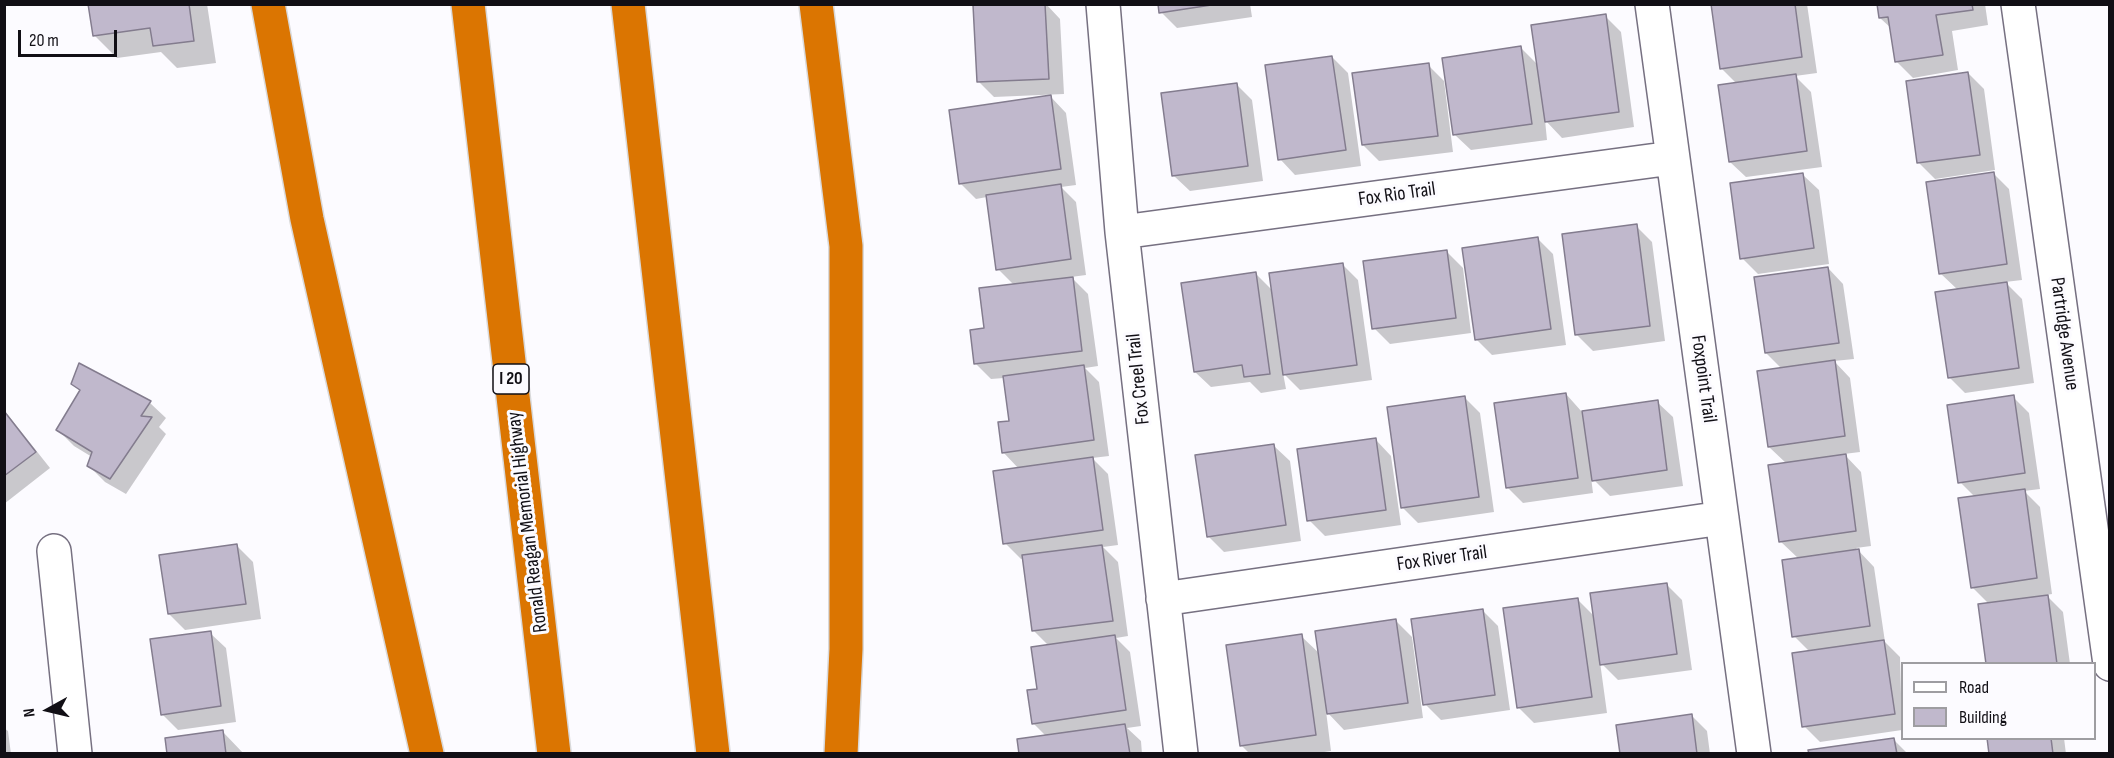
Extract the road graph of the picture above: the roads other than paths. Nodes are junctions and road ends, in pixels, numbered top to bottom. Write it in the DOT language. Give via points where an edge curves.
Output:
graph roads {
  1 [pos="268,4"];
  2 [pos="468,4"];
  3 [pos="628,4"];
  4 [pos="816,4"];
  5 [pos="1103,4"];
  6 [pos="1652,4"];
  7 [pos="2018,4"];
  8 [pos="1672,159"];
  9 [pos="1122,232"];
  10 [pos="1722,518"];
  11 [pos="54,551"];
  12 [pos="1163,599"];
  13 [pos="2109,664"];
  14 [pos="75,753"];
  15 [pos="427,753"];
  16 [pos="554,753"];
  17 [pos="713,753"];
  18 [pos="842,753"];
  19 [pos="1180,753"];
  20 [pos="1754,753"];
  1 -- 15 [label="highway" via="307,219"];
  2 -- 16 [label="highway, Ronald Reagan Memorial Highway / I 20"];
  3 -- 17 [label="highway"];
  4 -- 18 [label="highway" via="846,246 846,649"];
  5 -- 9 [label="street, Fox Creel Trail"];
  6 -- 8 [label="street, Foxpoint Trail"];
  7 -- 13 [label="street, Partridge Avenue"];
  8 -- 9 [label="street, Fox Rio Trail"];
  8 -- 10 [label="street, Foxpoint Trail"];
  9 -- 12 [label="street, Fox Creel Trail"];
  10 -- 12 [label="street, Fox River Trail"];
  10 -- 20 [label="street, Foxpoint Trail"];
  11 -- 14 [label="street"];
  12 -- 19 [label="street, Fox Creel Trail"];
}
